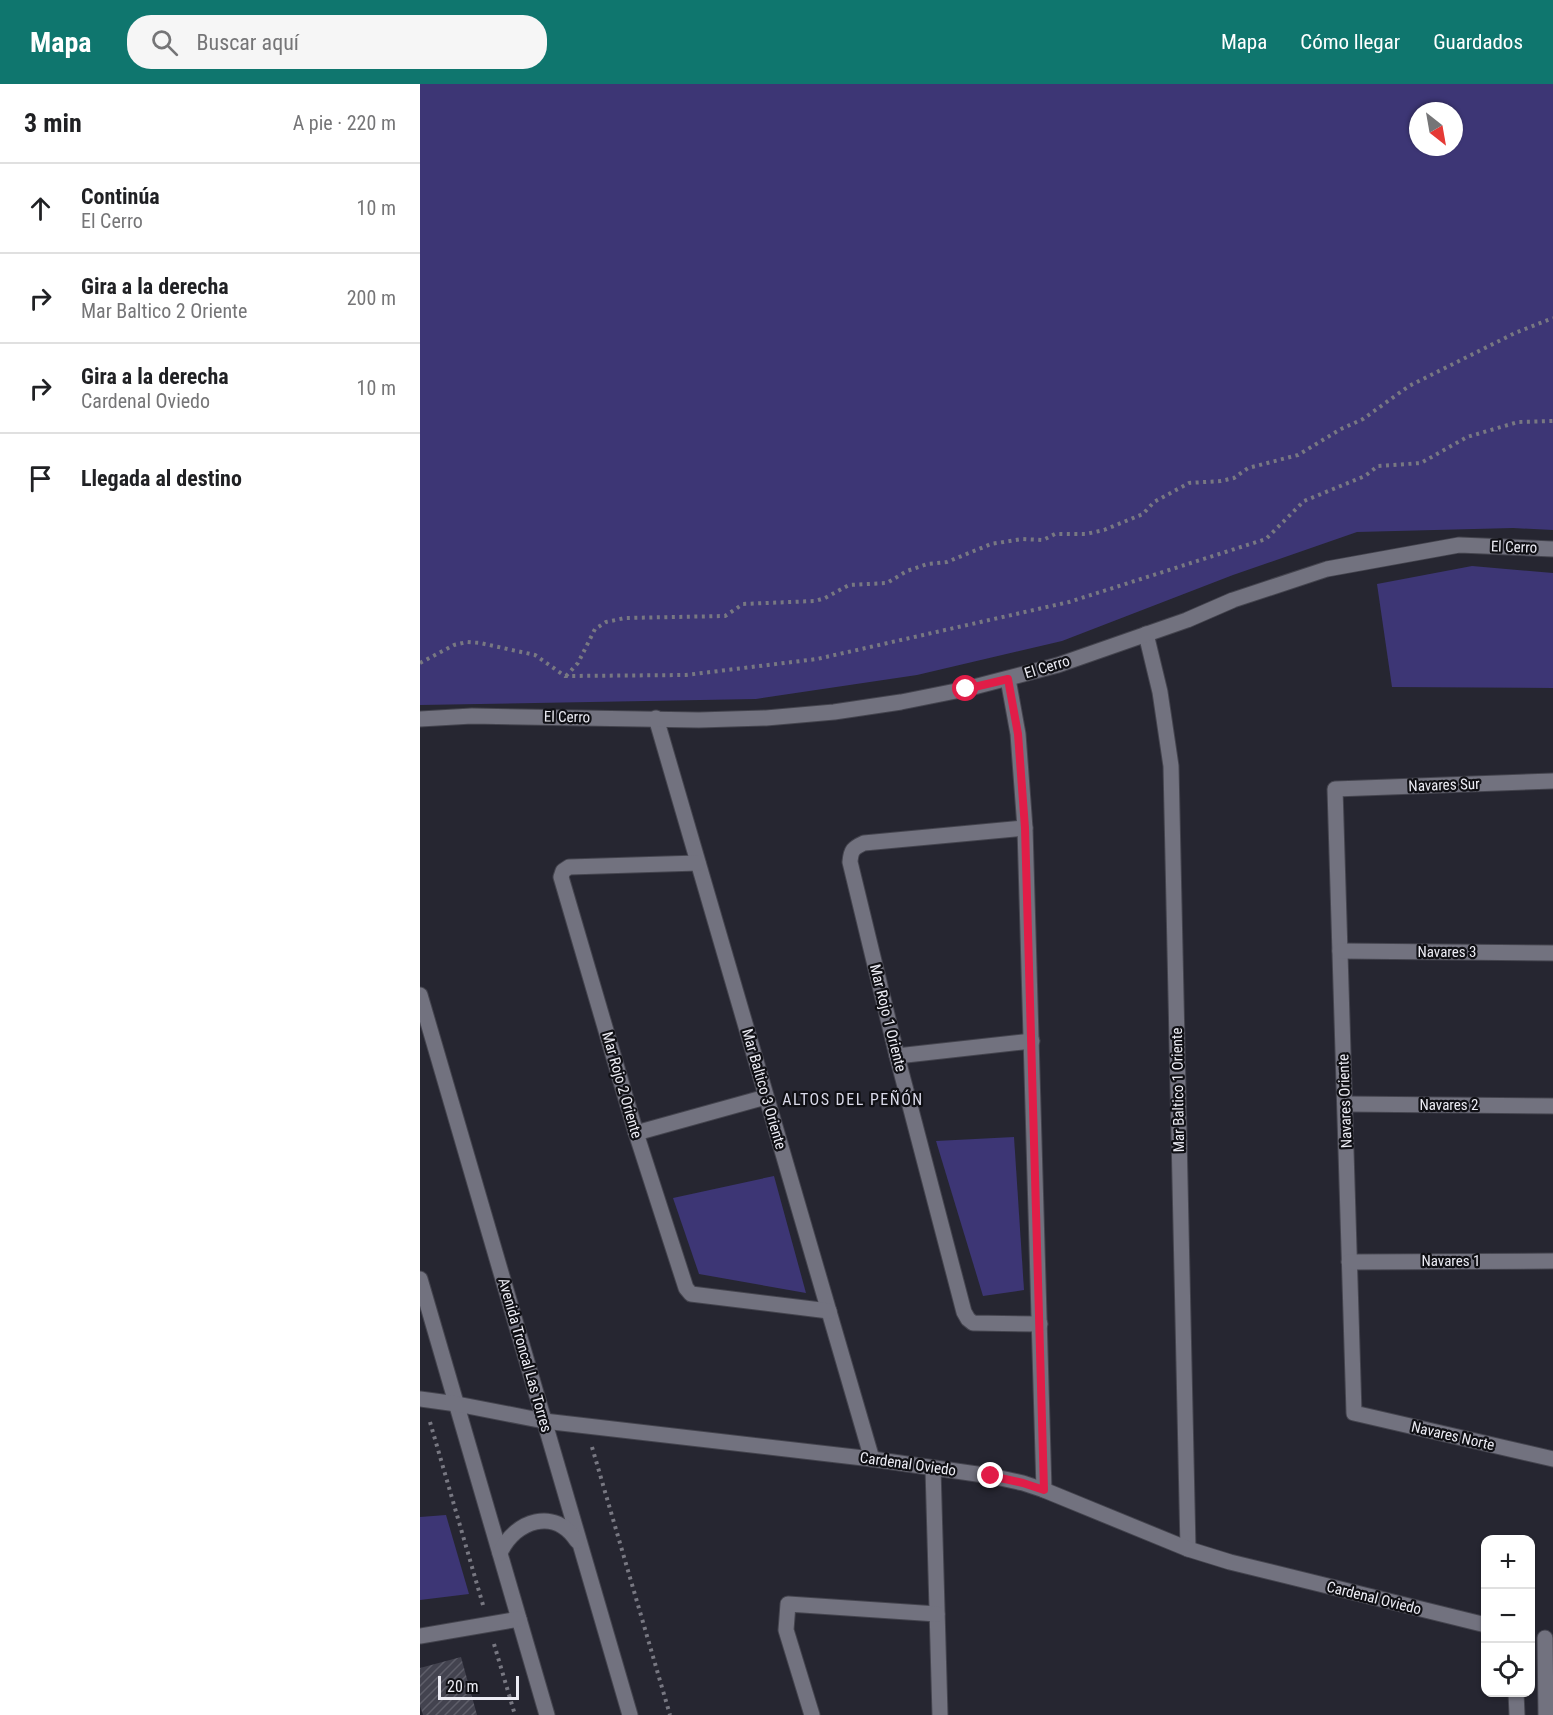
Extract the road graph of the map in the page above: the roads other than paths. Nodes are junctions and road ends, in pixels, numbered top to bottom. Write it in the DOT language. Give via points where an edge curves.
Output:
graph roads {
  1 [pos="1553,549"];
  2 [pos="1146,634"];
  3 [pos="1008,679"];
  4 [pos="656,718"];
  5 [pos="420,719"];
  6 [pos="1553,781"];
  7 [pos="1335,789"];
  8 [pos="1025,828"];
  9 [pos="698,863"];
  10 [pos="1340,951"];
  11 [pos="1553,953"];
  12 [pos="420,995"];
  13 [pos="1032,1041"];
  14 [pos="897,1056"];
  15 [pos="766,1096"];
  16 [pos="1345,1104"];
  17 [pos="1553,1106"];
  18 [pos="636,1133"];
  19 [pos="1553,1261"];
  20 [pos="1349,1262"];
  21 [pos="420,1279"];
  22 [pos="829,1311"];
  23 [pos="1040,1324"];
  24 [pos="422,1400"];
  25 [pos="457,1404"];
  26 [pos="1354,1413"];
  27 [pos="544,1421"];
  28 [pos="872,1459"];
  29 [pos="1553,1459"];
  30 [pos="933,1468"];
  31 [pos="1044,1490"];
  32 [pos="580,1546"];
  33 [pos="1188,1549"];
  34 [pos="500,1553"];
  35 [pos="937,1614"];
  36 [pos="519,1619"];
  37 [pos="1481,1624"];
  38 [pos="420,1636"];
  39 [pos="1543,1638"];
  40 [pos="1516,1697"];
  41 [pos="547,1715"];
  42 [pos="630,1715"];
  43 [pos="812,1715"];
  44 [pos="940,1715"];
  45 [pos="1517,1715"];
  46 [pos="1546,1715"];
  1 -- 2 [label="street, El Cerro" via="1459,544 1327,569"];
  2 -- 3 [label="street, El Cerro"];
  2 -- 33 [label="street, Mar Baltico 1 Oriente" via="1171,766"];
  3 -- 4 [label="street, El Cerro" via="834,712 699,720"];
  3 -- 8 [label="street" via="1017,723"];
  4 -- 5 [label="street, El Cerro"];
  4 -- 9 [label="street, Mar Baltico 3 Oriente"];
  6 -- 7 [label="street, Navares Sur"];
  7 -- 10 [label="street, Navares Oriente"];
  8 -- 13 [label="street"];
  8 -- 14 [label="street, Mar Rojo 1 Oriente" via="864,843 850,851"];
  9 -- 15 [label="street, Mar Baltico 3 Oriente"];
  9 -- 18 [label="street, Mar Rojo 2 Oriente" via="569,867 561,877"];
  10 -- 11 [label="street, Navares 3"];
  10 -- 16 [label="street, Navares Oriente"];
  12 -- 27 [label="street, Avenida Troncal Las Torres"];
  13 -- 14 [label="street"];
  13 -- 23 [label="street"];
  14 -- 23 [label="street, Mar Rojo 1 Oriente" via="964,1312 973,1323"];
  15 -- 18 [label="street"];
  15 -- 22 [label="street, Mar Baltico 3 Oriente"];
  16 -- 17 [label="street, Navares 2"];
  16 -- 20 [label="street, Navares Oriente"];
  18 -- 22 [label="street, Mar Rojo 2 Oriente" via="686,1288 692,1293"];
  19 -- 20 [label="street, Navares 1"];
  20 -- 26 [label="street, Navares Oriente"];
  21 -- 25 [label="street"];
  22 -- 28 [label="street, Mar Baltico 3 Oriente"];
  23 -- 31 [label="street"];
  24 -- 25 [label="street, Cardenal Oviedo"];
  25 -- 27 [label="street, Cardenal Oviedo"];
  25 -- 34 [label="street"];
  26 -- 29 [label="street, Navares Norte"];
  27 -- 28 [label="street, Cardenal Oviedo"];
  27 -- 32 [label="street, Avenida Troncal Las Torres"];
  28 -- 30 [label="street, Cardenal Oviedo"];
  30 -- 31 [label="street, Cardenal Oviedo" via="991,1476"];
  30 -- 35 [label="street"];
  31 -- 33 [label="street, Cardenal Oviedo"];
  32 -- 34 [label="street" via="557,1524 534,1522 512,1533"];
  32 -- 42 [label="street, Avenida Troncal Las Torres"];
  33 -- 37 [label="street, Cardenal Oviedo"];
  34 -- 36 [label="street"];
  35 -- 43 [label="street" via="788,1604 786,1630"];
  35 -- 44 [label="street"];
  36 -- 38 [label="street"];
  36 -- 41 [label="street"];
  39 -- 46 [label="street"];
  40 -- 45 [label="street"];
}
